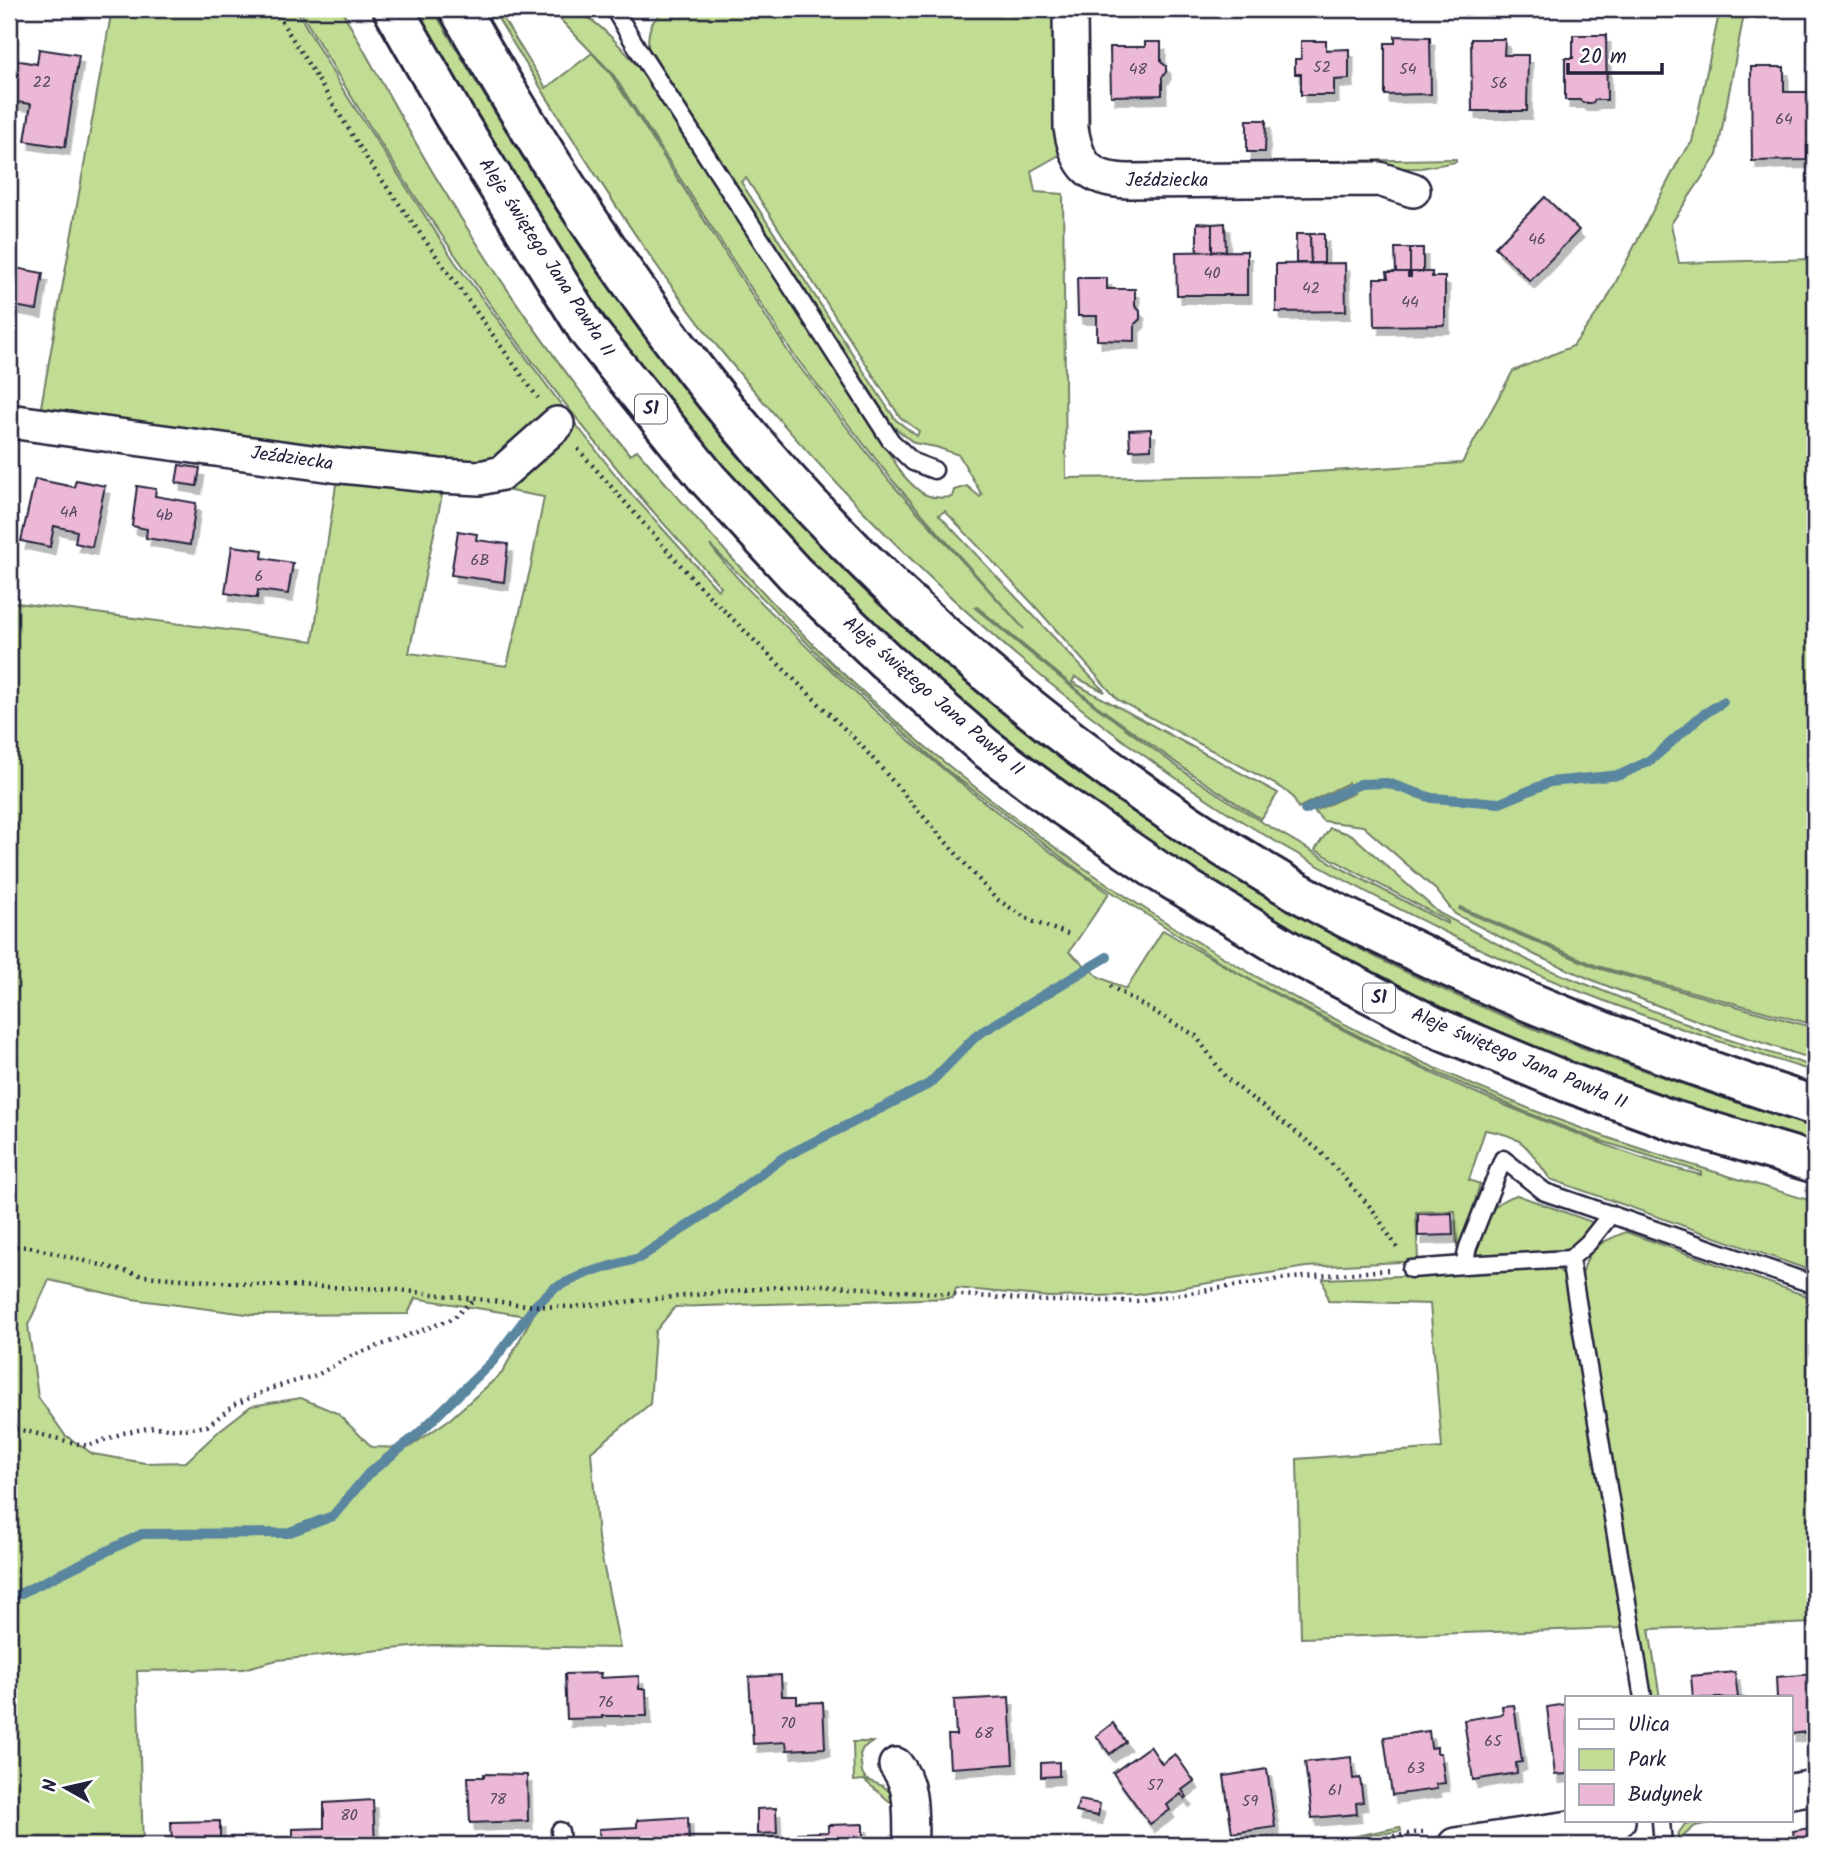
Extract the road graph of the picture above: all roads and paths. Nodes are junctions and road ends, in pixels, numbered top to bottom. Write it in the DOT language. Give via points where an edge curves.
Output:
graph roads {
  1 [pos="274,9"];
  2 [pos="393,9"];
  3 [pos="459,9"];
  4 [pos="614,9"];
  5 [pos="1070,9"];
  6 [pos="1413,190"];
  7 [pos="9,421"];
  8 [pos="557,424"];
  9 [pos="934,470"];
  10 [pos="1072,936"];
  11 [pos="1110,986"];
  12 [pos="1815,1106"];
  13 [pos="1815,1163"];
  14 [pos="1611,1214"];
  15 [pos="9,1246"];
  16 [pos="1570,1259"];
  17 [pos="1464,1265"];
  18 [pos="1411,1269"];
  19 [pos="1815,1285"];
  20 [pos="474,1299"];
  21 [pos="9,1427"];
  22 [pos="1643,1696"];
  23 [pos="896,1765"];
  24 [pos="1815,1787"];
  25 [pos="1792,1791"];
  26 [pos="1611,1822"];
  27 [pos="1661,1822"];
  28 [pos="911,1845"];
  29 [pos="1455,1845"];
  30 [pos="1663,1845"];
  1 -- 8 [label="path" via="369,162"];
  2 -- 13 [label="highway, Aleje świętego Jana Pawła II / S1" via="589,332 707,478 794,575 986,748 1158,871 1296,955 1435,1027 1672,1120"];
  3 -- 12 [label="highway" via="624,274 697,372 840,534 922,615 1020,698 1185,822 1324,906 1458,972 1589,1026"];
  4 -- 9 [label="lane" via="891,441 913,462"];
  5 -- 6 [label="street, Jeździecka" via="1072,135 1077,155 1099,177 1110,181 1379,179"];
  7 -- 8 [label="street, Jeździecka" via="333,465 480,478 502,473"];
  8 -- 10 [label="path" via="699,586 860,744 995,898 1031,921"];
  11 -- 18 [label="path" via="1196,1036 1226,1078 1320,1152 1373,1210"];
  14 -- 16 [label="lane"];
  14 -- 17 [label="lane" via="1545,1192 1503,1159"];
  14 -- 19 [label="lane"];
  15 -- 20 [label="path" via="30,1247 144,1276 390,1289"];
  16 -- 17 [label="lane"];
  16 -- 22 [label="lane"];
  17 -- 18 [label="lane"];
  18 -- 20 [label="path" via="1280,1279 1137,1301 1048,1301 807,1284 572,1307"];
  20 -- 21 [label="path" via="452,1320 351,1356 317,1375 272,1388 236,1404 207,1426 153,1427 88,1446"];
  23 -- 28 [label="street" via="909,1793"];
  24 -- 25 [label="street"];
  26 -- 29 [label="street"];
  27 -- 30 [label="lane"];
}
